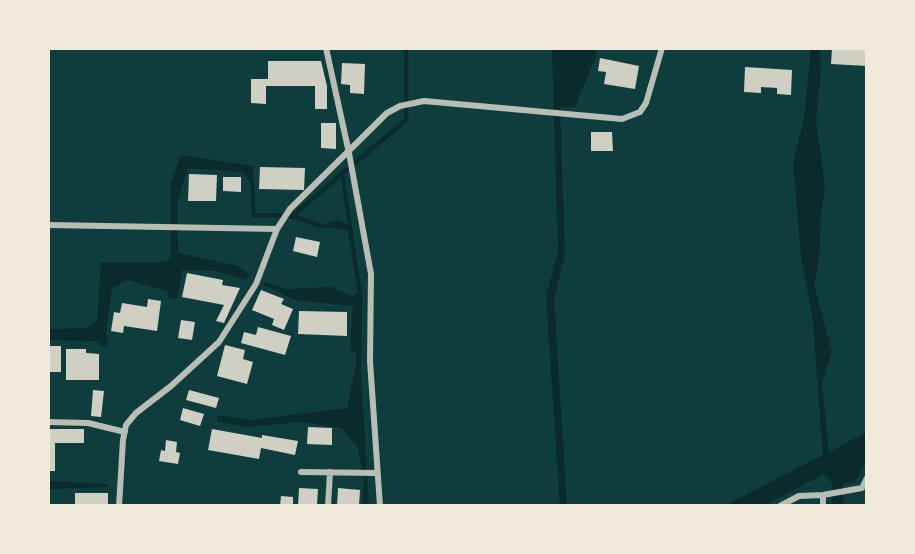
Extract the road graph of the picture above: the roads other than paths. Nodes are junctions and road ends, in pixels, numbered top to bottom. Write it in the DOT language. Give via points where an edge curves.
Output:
graph roads {
  1 [pos="326,48"];
  2 [pos="662,48"];
  3 [pos="349,153"];
  4 [pos="48,225"];
  5 [pos="277,229"];
  6 [pos="48,422"];
  7 [pos="124,432"];
  8 [pos="301,472"];
  9 [pos="330,472"];
  10 [pos="375,473"];
  11 [pos="867,478"];
  12 [pos="823,495"];
  13 [pos="119,506"];
  14 [pos="328,506"];
  15 [pos="380,506"];
  16 [pos="780,506"];
  17 [pos="823,506"];
  1 -- 3 [label="street"];
  2 -- 3 [label="street" via="646,103 640,112 622,119 424,101 387,113"];
  3 -- 5 [label="street" via="290,209"];
  3 -- 10 [label="street" via="371,274"];
  4 -- 5 [label="street"];
  5 -- 7 [label="street" via="256,284 219,342 136,413"];
  6 -- 7 [label="street" via="88,423"];
  7 -- 13 [label="street"];
  8 -- 9 [label="street"];
  9 -- 10 [label="street"];
  9 -- 14 [label="street"];
  10 -- 15 [label="street"];
  11 -- 12 [label="street" via="862,488"];
  12 -- 16 [label="street" via="799,496"];
  12 -- 17 [label="street"];
}
